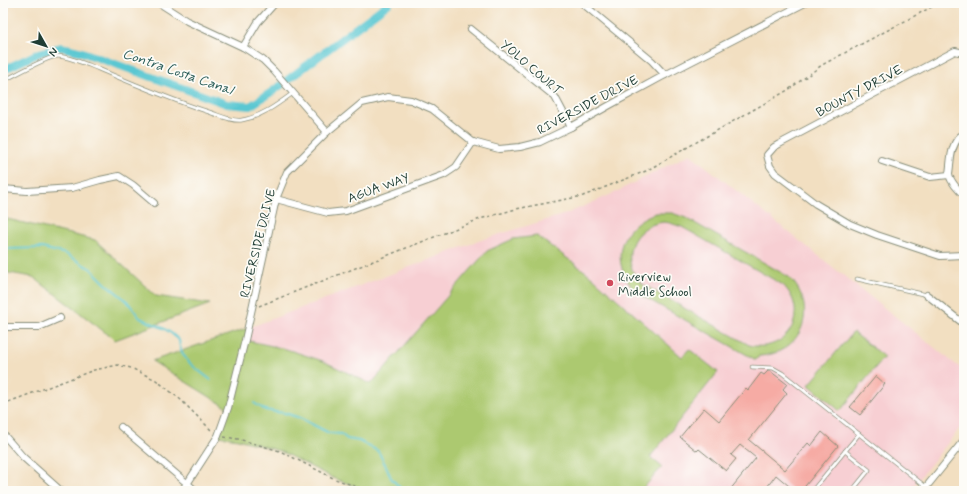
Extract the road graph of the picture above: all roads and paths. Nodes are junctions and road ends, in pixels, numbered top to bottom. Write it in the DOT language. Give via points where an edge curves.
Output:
graph roads {
  1 [pos="275,3"];
  2 [pos="582,3"];
  3 [pos="805,3"];
  4 [pos="939,3"];
  5 [pos="162,4"];
  6 [pos="794,6"];
  7 [pos="471,29"];
  8 [pos="243,47"];
  9 [pos="964,53"];
  10 [pos="665,75"];
  11 [pos="3,81"];
  12 [pos="293,93"];
  13 [pos="571,127"];
  14 [pos="327,132"];
  15 [pos="964,134"];
  16 [pos="473,142"];
  17 [pos="882,160"];
  18 [pos="949,175"];
  19 [pos="3,189"];
  20 [pos="964,195"];
  21 [pos="276,199"];
  22 [pos="154,203"];
  23 [pos="964,256"];
  24 [pos="857,279"];
  25 [pos="927,295"];
  26 [pos="252,309"];
  27 [pos="60,318"];
  28 [pos="964,324"];
  29 [pos="3,327"];
  30 [pos="752,367"];
  31 [pos="3,404"];
  32 [pos="121,427"];
  33 [pos="3,434"];
  34 [pos="859,434"];
  35 [pos="218,436"];
  36 [pos="963,443"];
  37 [pos="845,451"];
  38 [pos="187,484"];
  39 [pos="925,489"];
  40 [pos="61,491"];
  41 [pos="180,491"];
  42 [pos="196,491"];
  43 [pos="369,491"];
  44 [pos="814,491"];
  45 [pos="852,491"];
  1 -- 8 [label="street" via="258,22"];
  2 -- 10 [label="street" via="652,61"];
  3 -- 6 [label="street, RIVERSIDE DRIVE"];
  4 -- 26 [label="path" via="822,65 788,90 646,171 583,196 516,209 480,220"];
  5 -- 8 [label="street" via="187,21"];
  6 -- 10 [label="street, RIVERSIDE DRIVE"];
  7 -- 13 [label="street, YOLO COURT" via="555,97"];
  8 -- 12 [label="street" via="263,60"];
  9 -- 23 [label="street, BOUNTY DRIVE" via="955,51 783,142 767,155 775,173 816,204 850,224 940,256"];
  10 -- 13 [label="street, RIVERSIDE DRIVE"];
  11 -- 12 [label="lane" via="57,56 89,65 196,108 240,120 252,118"];
  12 -- 14 [label="street"];
  13 -- 16 [label="street, RIVERSIDE DRIVE" via="540,142 520,148 499,149"];
  14 -- 16 [label="street, RIVERSIDE DRIVE" via="362,103 388,97 411,100 432,108"];
  14 -- 21 [label="street, RIVERSIDE DRIVE" via="287,172"];
  15 -- 18 [label="street" via="955,142 950,155"];
  16 -- 21 [label="street, AGUA WAY" via="456,167 444,175 346,211 328,213"];
  17 -- 18 [label="street" via="930,177"];
  18 -- 20 [label="street"];
  19 -- 22 [label="street" via="27,191 72,188 119,176 133,184"];
  21 -- 26 [label="street, RIVERSIDE DRIVE"];
  24 -- 25 [label="lane"];
  25 -- 28 [label="street"];
  26 -- 35 [label="street, RIVERSIDE DRIVE" via="228,408"];
  27 -- 29 [label="street" via="39,327"];
  30 -- 34 [label="lane" via="773,368 782,373"];
  31 -- 35 [label="path" via="94,370 118,365 156,380"];
  32 -- 38 [label="street"];
  33 -- 40 [label="street" via="23,457"];
  34 -- 37 [label="lane"];
  34 -- 39 [label="lane"];
  35 -- 38 [label="street, RIVERSIDE DRIVE"];
  35 -- 43 [label="path" via="280,451 335,479"];
  36 -- 39 [label="street"];
  37 -- 44 [label="lane"];
  37 -- 45 [label="lane" via="869,470"];
  38 -- 41 [label="street, RIVERSIDE DRIVE"];
  38 -- 42 [label="street"];
}
